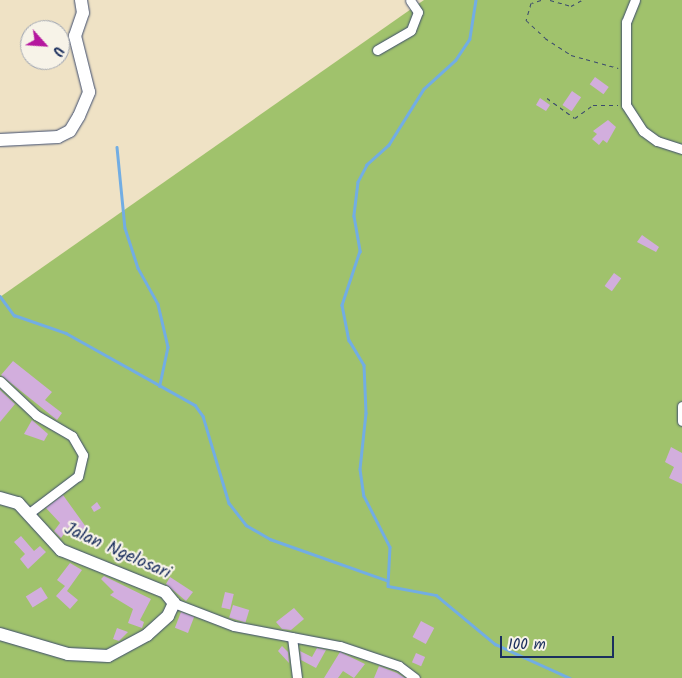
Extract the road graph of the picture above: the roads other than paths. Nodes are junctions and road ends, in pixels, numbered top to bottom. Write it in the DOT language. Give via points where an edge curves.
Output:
graph roads {
  1 [pos="82,0"];
  2 [pos="410,0"];
  3 [pos="634,0"];
  4 [pos="377,50"];
  5 [pos="0,140"];
  6 [pos="682,149"];
  7 [pos="0,381"];
  8 [pos="682,406"];
  9 [pos="682,421"];
  10 [pos="0,498"];
  11 [pos="29,513"];
  12 [pos="174,603"];
  13 [pos="0,634"];
  14 [pos="292,637"];
  15 [pos="297,678"];
  16 [pos="415,678"];
  1 -- 5 [label="street" via="83,13 76,36 89,92 80,116 70,131 58,137"];
  2 -- 4 [label="street" via="418,12 411,30"];
  3 -- 6 [label="street" via="626,22 626,105 643,131 657,141"];
  7 -- 11 [label="street" via="36,415 72,436 83,455 78,476"];
  8 -- 9 [label="street"];
  10 -- 11 [label="street, Jalan Ngelosari" via="18,503"];
  11 -- 12 [label="street, Jalan Ngelosari" via="61,550 164,592"];
  12 -- 13 [label="street" via="168,616 147,635 108,656 68,654"];
  12 -- 14 [label="street" via="234,626"];
  14 -- 15 [label="street"];
  14 -- 16 [label="street" via="340,646 407,670"];
}
